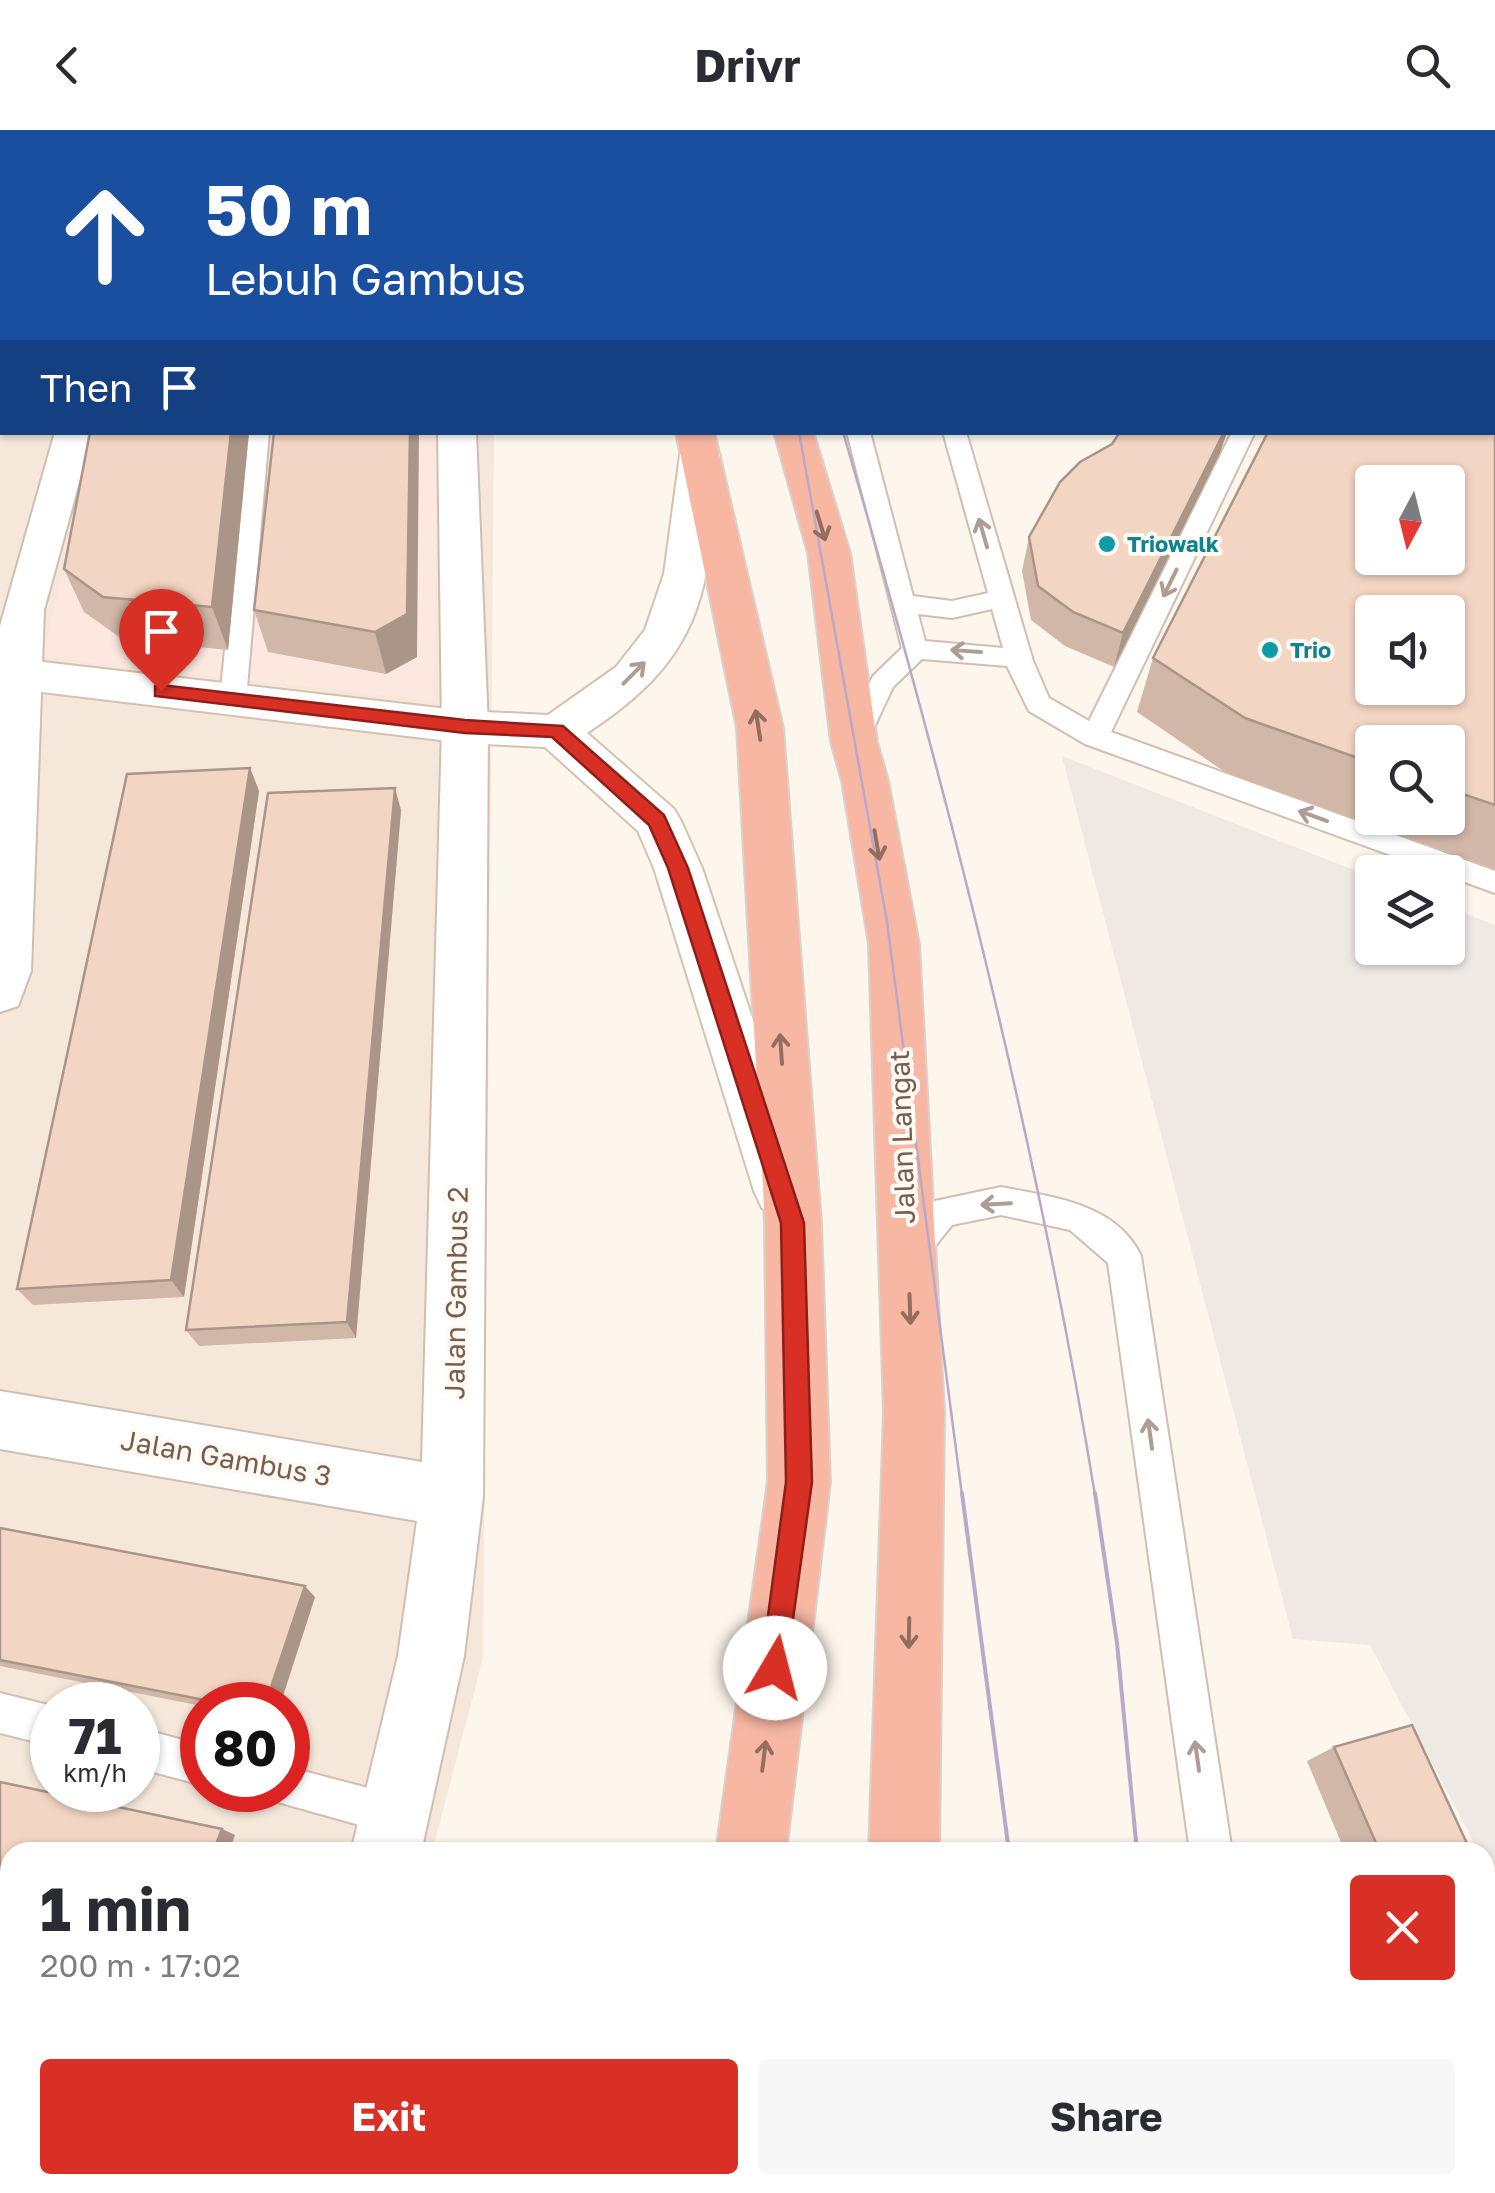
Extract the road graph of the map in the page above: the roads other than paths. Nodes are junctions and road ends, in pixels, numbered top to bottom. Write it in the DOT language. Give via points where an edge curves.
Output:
graph roads {
  1 [pos="73,435"];
  2 [pos="258,435"];
  3 [pos="457,435"];
  4 [pos="794,435"];
  5 [pos="859,435"];
  6 [pos="955,435"];
  7 [pos="1243,435"];
  8 [pos="697,444"];
  9 [pos="1001,597"];
  10 [pos="902,602"];
  11 [pos="12,609"];
  12 [pos="915,650"];
  13 [pos="1020,661"];
  14 [pos="8,673"];
  15 [pos="233,700"];
  16 [pos="465,727"];
  17 [pos="556,731"];
  18 [pos="1095,737"];
  19 [pos="854,742"];
  20 [pos="1483,878"];
  21 [pos="0,992"];
  22 [pos="792,1223"];
  23 [pos="908,1256"];
  24 [pos="0,1420"];
  25 [pos="452,1496"];
  26 [pos="0,1714"];
  27 [pos="30,1721"];
  28 [pos="310,1797"];
  29 [pos="391,1834"];
  30 [pos="752,1842"];
  31 [pos="904,1842"];
  32 [pos="1210,1842"];
  1 -- 11 [label="street"];
  2 -- 15 [label="lane"];
  3 -- 16 [label="street, Jalan Gambus 2"];
  4 -- 19 [label="highway, Jalan Langat, one-way" via="829,554"];
  5 -- 10 [label="lane"];
  9 -- 6 [label="lane, one-way"];
  7 -- 18 [label="lane, one-way"];
  17 -- 8 [label="street, one-way" via="632,678 667,628 684,582"];
  22 -- 8 [label="highway, one-way" via="760,728"];
  9 -- 10 [label="lane" via="968,610"];
  9 -- 13 [label="lane"];
  10 -- 12 [label="lane"];
  11 -- 14 [label="street"];
  13 -- 12 [label="lane, one-way" via="963,649"];
  12 -- 19 [label="lane" via="882,682"];
  13 -- 18 [label="lane" via="1038,704"];
  14 -- 15 [label="street"];
  14 -- 21 [label="street" via="6,970"];
  15 -- 16 [label="street"];
  16 -- 17 [label="street"];
  16 -- 25 [label="street, Jalan Gambus 2"];
  17 -- 22 [label="street" via="658,820"];
  20 -- 18 [label="lane, one-way"];
  19 -- 23 [label="highway, Jalan Langat, one-way" via="894,944"];
  30 -- 22 [label="highway, one-way" via="799,1482"];
  23 -- 31 [label="highway, Jalan Langat, one-way" via="914,1414"];
  32 -- 23 [label="lane, one-way" via="1124,1256 1079,1217 1001,1201 942,1212"];
  24 -- 25 [label="street, Jalan Gambus 3"];
  25 -- 29 [label="street, Jalan Gambus 2" via="431,1656"];
  26 -- 27 [label="lane"];
  28 -- 29 [label="lane"];
}
